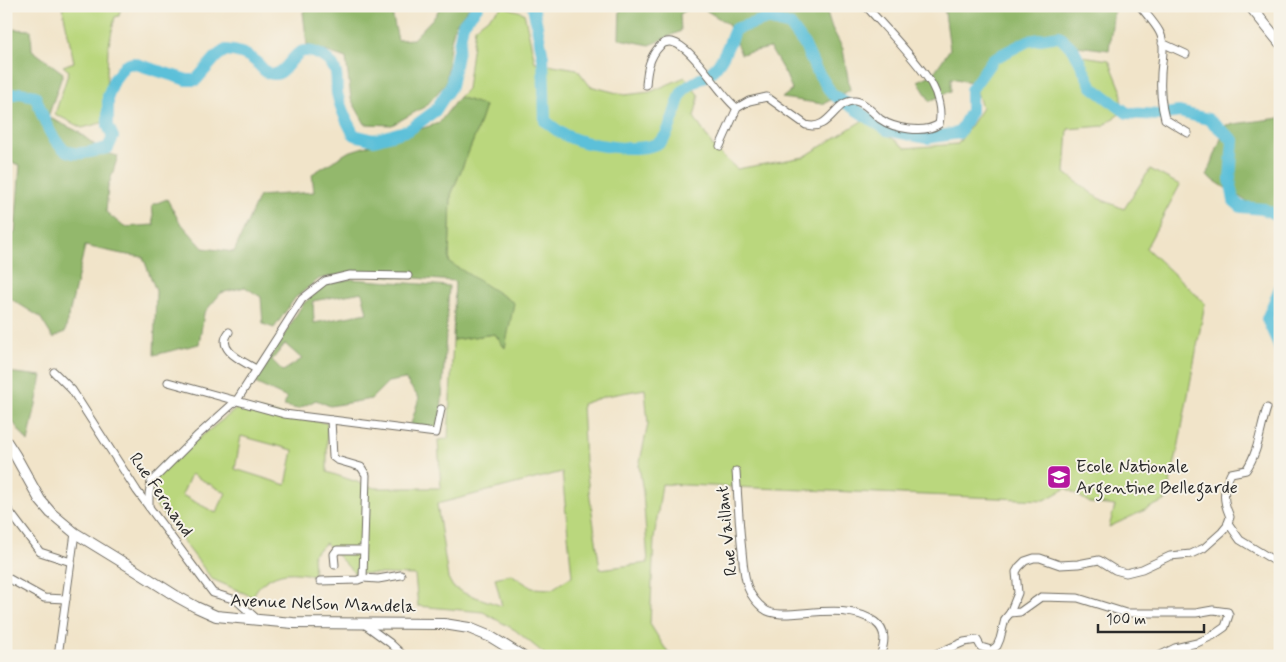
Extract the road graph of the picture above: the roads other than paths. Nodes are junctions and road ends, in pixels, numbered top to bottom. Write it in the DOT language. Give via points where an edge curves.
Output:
graph roads {
  1 [pos="866,6"];
  2 [pos="1140,6"];
  3 [pos="1250,6"];
  4 [pos="1162,43"];
  5 [pos="1280,43"];
  6 [pos="1186,54"];
  7 [pos="646,85"];
  8 [pos="736,108"];
  9 [pos="1188,132"];
  10 [pos="720,146"];
  11 [pos="408,276"];
  12 [pos="228,332"];
  13 [pos="256,369"];
  14 [pos="54,372"];
  15 [pos="168,382"];
  16 [pos="237,400"];
  17 [pos="1267,408"];
  18 [pos="441,409"];
  19 [pos="331,420"];
  20 [pos="6,441"];
  21 [pos="736,471"];
  22 [pos="6,507"];
  23 [pos="148,507"];
  24 [pos="1228,523"];
  25 [pos="75,533"];
  26 [pos="363,550"];
  27 [pos="1274,560"];
  28 [pos="71,562"];
  29 [pos="335,565"];
  30 [pos="401,575"];
  31 [pos="6,577"];
  32 [pos="363,578"];
  33 [pos="320,581"];
  34 [pos="66,599"];
  35 [pos="1010,613"];
  36 [pos="257,620"];
  37 [pos="364,624"];
  38 [pos="58,656"];
  39 [pos="404,656"];
  40 [pos="522,656"];
  41 [pos="880,656"];
  42 [pos="931,656"];
  43 [pos="1159,656"];
  1 -- 8 [label="street" via="932,85 941,116 939,124 923,130 907,128 882,120 858,101 850,101 814,127 806,125 767,97 749,100"];
  2 -- 4 [label="street" via="1158,29"];
  3 -- 5 [label="street"];
  4 -- 6 [label="street"];
  4 -- 9 [label="street" via="1165,119"];
  7 -- 8 [label="street" via="653,56 661,44 674,42 689,51"];
  8 -- 10 [label="street"];
  11 -- 13 [label="street" via="350,275 325,280 302,299"];
  12 -- 13 [label="street" via="224,338 226,348"];
  13 -- 16 [label="street"];
  14 -- 23 [label="street, Rue Fernand" via="72,390"];
  15 -- 16 [label="street"];
  16 -- 19 [label="street" via="284,414"];
  16 -- 23 [label="street" via="151,482"];
  17 -- 24 [label="street" via="1254,458 1246,470 1231,473 1227,482 1224,503 1230,518"];
  18 -- 19 [label="street" via="436,432"];
  19 -- 26 [label="street" via="333,457 362,467 366,474"];
  20 -- 25 [label="street, Avenue Nelson Mandela" via="40,500"];
  21 -- 41 [label="street, Rue Vaillant" via="744,570 748,590 757,602 766,611 781,614 838,610 864,616 881,627 884,645"];
  22 -- 28 [label="street" via="40,552"];
  23 -- 36 [label="street, Rue Fernand" via="213,593 236,600"];
  24 -- 27 [label="street" via="1240,540"];
  24 -- 35 [label="street" via="1204,548 1191,554 1170,556 1126,574 1099,560 1060,565 1034,558 1026,561 1016,572 1018,593"];
  25 -- 28 [label="street"];
  25 -- 36 [label="street, Avenue Nelson Mandela" via="196,607 216,616"];
  26 -- 29 [label="street" via="337,550"];
  26 -- 32 [label="street"];
  28 -- 34 [label="street"];
  30 -- 32 [label="street"];
  31 -- 34 [label="street" via="44,598"];
  32 -- 33 [label="street"];
  34 -- 38 [label="street"];
  35 -- 42 [label="street" via="997,646 988,653 988,649 980,647 977,640"];
  35 -- 43 [label="street" via="1020,612 1041,597 1078,598 1126,613 1213,610 1230,615 1226,627 1212,636"];
  36 -- 37 [label="street, Avenue Nelson Mandela"];
  37 -- 39 [label="street"];
  37 -- 40 [label="street, Avenue Nelson Mandela" via="444,624 469,628"];
}
